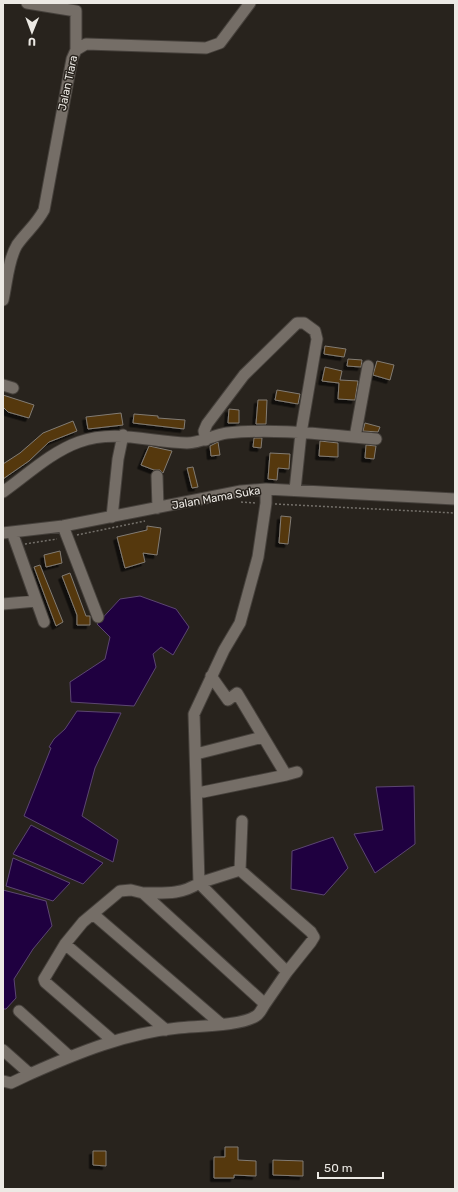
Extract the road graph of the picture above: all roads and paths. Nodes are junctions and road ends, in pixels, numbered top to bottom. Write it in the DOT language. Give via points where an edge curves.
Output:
graph roads {
  1 [pos="27,3"];
  2 [pos="250,3"];
  3 [pos="76,7"];
  4 [pos="76,50"];
  5 [pos="6,265"];
  6 [pos="3,300"];
  7 [pos="368,366"];
  8 [pos="301,433"];
  9 [pos="123,435"];
  10 [pos="355,437"];
  11 [pos="376,439"];
  12 [pos="206,440"];
  13 [pos="157,476"];
  14 [pos="266,489"];
  15 [pos="295,490"];
  16 [pos="3,492"];
  17 [pos="455,499"];
  18 [pos="238,502"];
  19 [pos="266,503"];
  20 [pos="158,508"];
  21 [pos="455,513"];
  22 [pos="112,517"];
  23 [pos="149,520"];
  24 [pos="63,526"];
  25 [pos="8,533"];
  26 [pos="67,537"];
  27 [pos="16,545"];
  28 [pos="36,601"];
  29 [pos="3,604"];
  30 [pos="98,617"];
  31 [pos="44,622"];
  32 [pos="211,676"];
  33 [pos="263,737"];
  34 [pos="200,753"];
  35 [pos="297,772"];
  36 [pos="286,775"];
  37 [pos="204,792"];
  38 [pos="242,821"];
  39 [pos="240,870"];
  40 [pos="198,883"];
  41 [pos="144,893"];
  42 [pos="93,914"];
  43 [pos="65,944"];
  44 [pos="287,972"];
  45 [pos="265,1004"];
  46 [pos="19,1011"];
  47 [pos="221,1024"];
  48 [pos="166,1030"];
  49 [pos="113,1041"];
  50 [pos="3,1050"];
  51 [pos="68,1056"];
  52 [pos="30,1074"];
  53 [pos="3,1081"];
  1 -- 3 [label="street"];
  2 -- 4 [label="street, Jalan Tiara" via="220,43 206,48 86,44"];
  3 -- 4 [label="street"];
  4 -- 5 [label="street, Jalan Tiara" via="72,59 44,210 38,223 17,245"];
  5 -- 6 [label="street, Jalan Tiara"];
  7 -- 10 [label="street"];
  8 -- 10 [label="street"];
  8 -- 12 [label="street" via="227,433"];
  8 -- 12 [label="street" via="317,339 315,331 301,322 244,375 206,424"];
  8 -- 15 [label="street"];
  9 -- 12 [label="street" via="185,443"];
  9 -- 16 [label="street" via="99,436 78,442 52,456"];
  9 -- 22 [label="street"];
  10 -- 11 [label="street"];
  13 -- 20 [label="street"];
  14 -- 15 [label="street, Jalan Mama Suka"];
  14 -- 19 [label="street"];
  14 -- 20 [label="street, Jalan Mama Suka" via="241,491"];
  15 -- 17 [label="street, Jalan Mama Suka"];
  18 -- 19 [label="path"];
  19 -- 21 [label="path"];
  19 -- 32 [label="street" via="258,557 240,623"];
  20 -- 22 [label="street, Jalan Mama Suka"];
  22 -- 24 [label="street, Jalan Mama Suka"];
  23 -- 26 [label="path"];
  24 -- 25 [label="street, Jalan Mama Suka"];
  24 -- 26 [label="street"];
  25 -- 27 [label="street"];
  26 -- 27 [label="path"];
  26 -- 30 [label="street"];
  27 -- 28 [label="street"];
  28 -- 29 [label="street"];
  28 -- 31 [label="street"];
  32 -- 33 [label="street" via="228,700 237,693"];
  32 -- 40 [label="street" via="196,709 193,726"];
  33 -- 34 [label="street"];
  33 -- 36 [label="street"];
  35 -- 36 [label="street"];
  36 -- 37 [label="street"];
  38 -- 39 [label="street"];
  39 -- 40 [label="street"];
  39 -- 44 [label="street" via="314,937"];
  40 -- 41 [label="street" via="189,890 177,893"];
  40 -- 44 [label="street"];
  41 -- 42 [label="street" via="120,891"];
  41 -- 45 [label="street"];
  42 -- 43 [label="street"];
  42 -- 47 [label="street"];
  43 -- 48 [label="street"];
  43 -- 49 [label="street" via="45,975 45,982"];
  44 -- 45 [label="street"];
  45 -- 47 [label="street" via="257,1016"];
  46 -- 51 [label="street"];
  47 -- 48 [label="street"];
  48 -- 49 [label="street"];
  49 -- 51 [label="street"];
  50 -- 52 [label="street"];
  51 -- 52 [label="street"];
  52 -- 53 [label="street" via="11,1083"];
}
